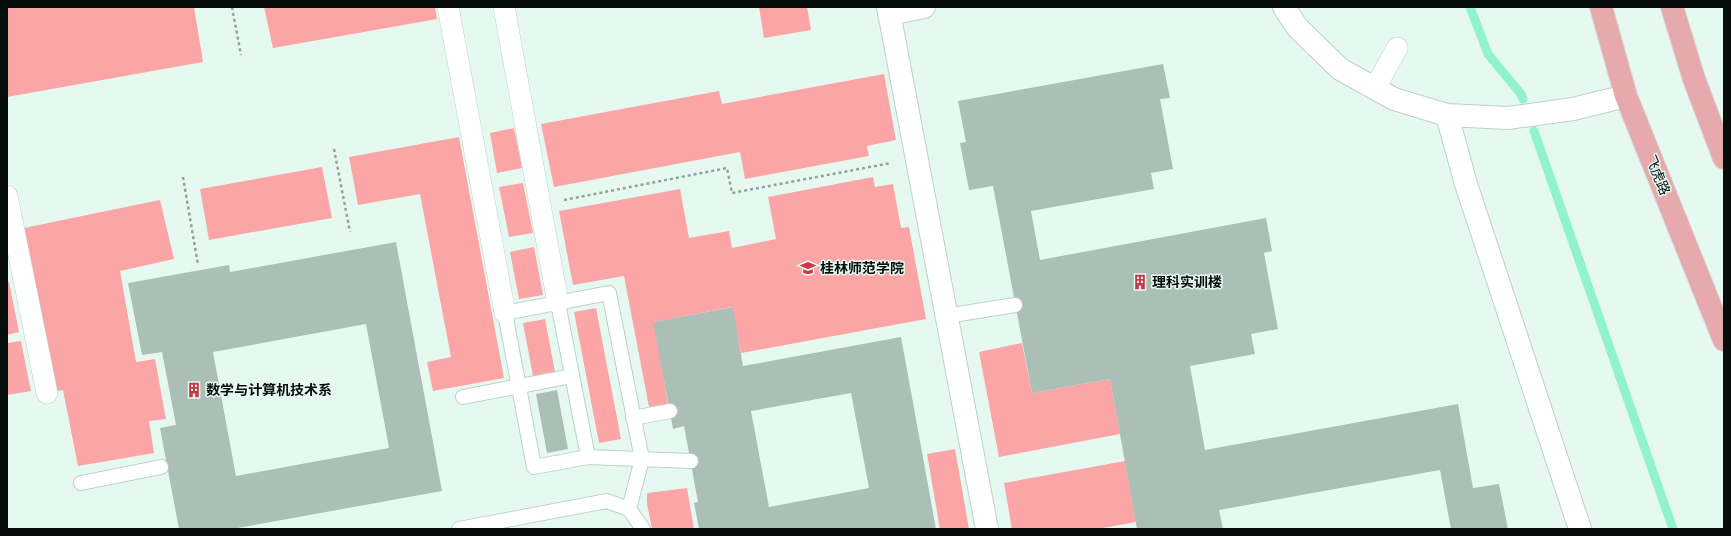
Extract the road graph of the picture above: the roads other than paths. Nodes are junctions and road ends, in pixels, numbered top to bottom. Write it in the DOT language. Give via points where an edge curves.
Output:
graph roads {
  1 [pos="448,7"];
  2 [pos="504,7"];
  3 [pos="924,7"];
  4 [pos="1284,7"];
  5 [pos="1601,7"];
  6 [pos="1672,7"];
  7 [pos="888,10"];
  8 [pos="1397,48"];
  9 [pos="1375,88"];
  10 [pos="1626,96"];
  11 [pos="1447,115"];
  12 [pos="1724,158"];
  13 [pos="7,196"];
  14 [pos="558,303"];
  15 [pos="1015,305"];
  16 [pos="505,313"];
  17 [pos="946,316"];
  18 [pos="1724,340"];
  19 [pos="572,376"];
  20 [pos="518,386"];
  21 [pos="47,393"];
  22 [pos="463,397"];
  23 [pos="670,411"];
  24 [pos="633,418"];
  25 [pos="588,457"];
  26 [pos="642,459"];
  27 [pos="691,461"];
  28 [pos="161,467"];
  29 [pos="81,483"];
  30 [pos="629,509"];
  31 [pos="459,529"];
  32 [pos="643,529"];
  33 [pos="987,529"];
  34 [pos="1580,529"];
  1 -- 16 [label="street"];
  2 -- 14 [label="street"];
  3 -- 7 [label="street"];
  4 -- 9 [label="street" via="1297,27 1340,69"];
  5 -- 10 [label="main road, 飞虎路"];
  6 -- 12 [label="main road" via="1694,79"];
  7 -- 17 [label="street"];
  8 -- 9 [label="street"];
  9 -- 11 [label="street" via="1394,98"];
  10 -- 11 [label="street" via="1573,109 1508,118"];
  10 -- 18 [label="main road, 飞虎路"];
  11 -- 34 [label="street" via="1466,184"];
  13 -- 21 [label="street"];
  14 -- 16 [label="lane"];
  14 -- 19 [label="lane"];
  14 -- 24 [label="lane" via="609,293"];
  15 -- 17 [label="lane"];
  16 -- 20 [label="lane"];
  17 -- 33 [label="street"];
  19 -- 20 [label="lane"];
  19 -- 25 [label="lane"];
  20 -- 22 [label="lane"];
  20 -- 25 [label="lane" via="534,467"];
  23 -- 24 [label="lane"];
  24 -- 26 [label="lane"];
  25 -- 26 [label="lane"];
  26 -- 27 [label="lane"];
  26 -- 30 [label="lane"];
  28 -- 29 [label="lane"];
  30 -- 31 [label="lane" via="606,501"];
  30 -- 32 [label="lane"];
}
